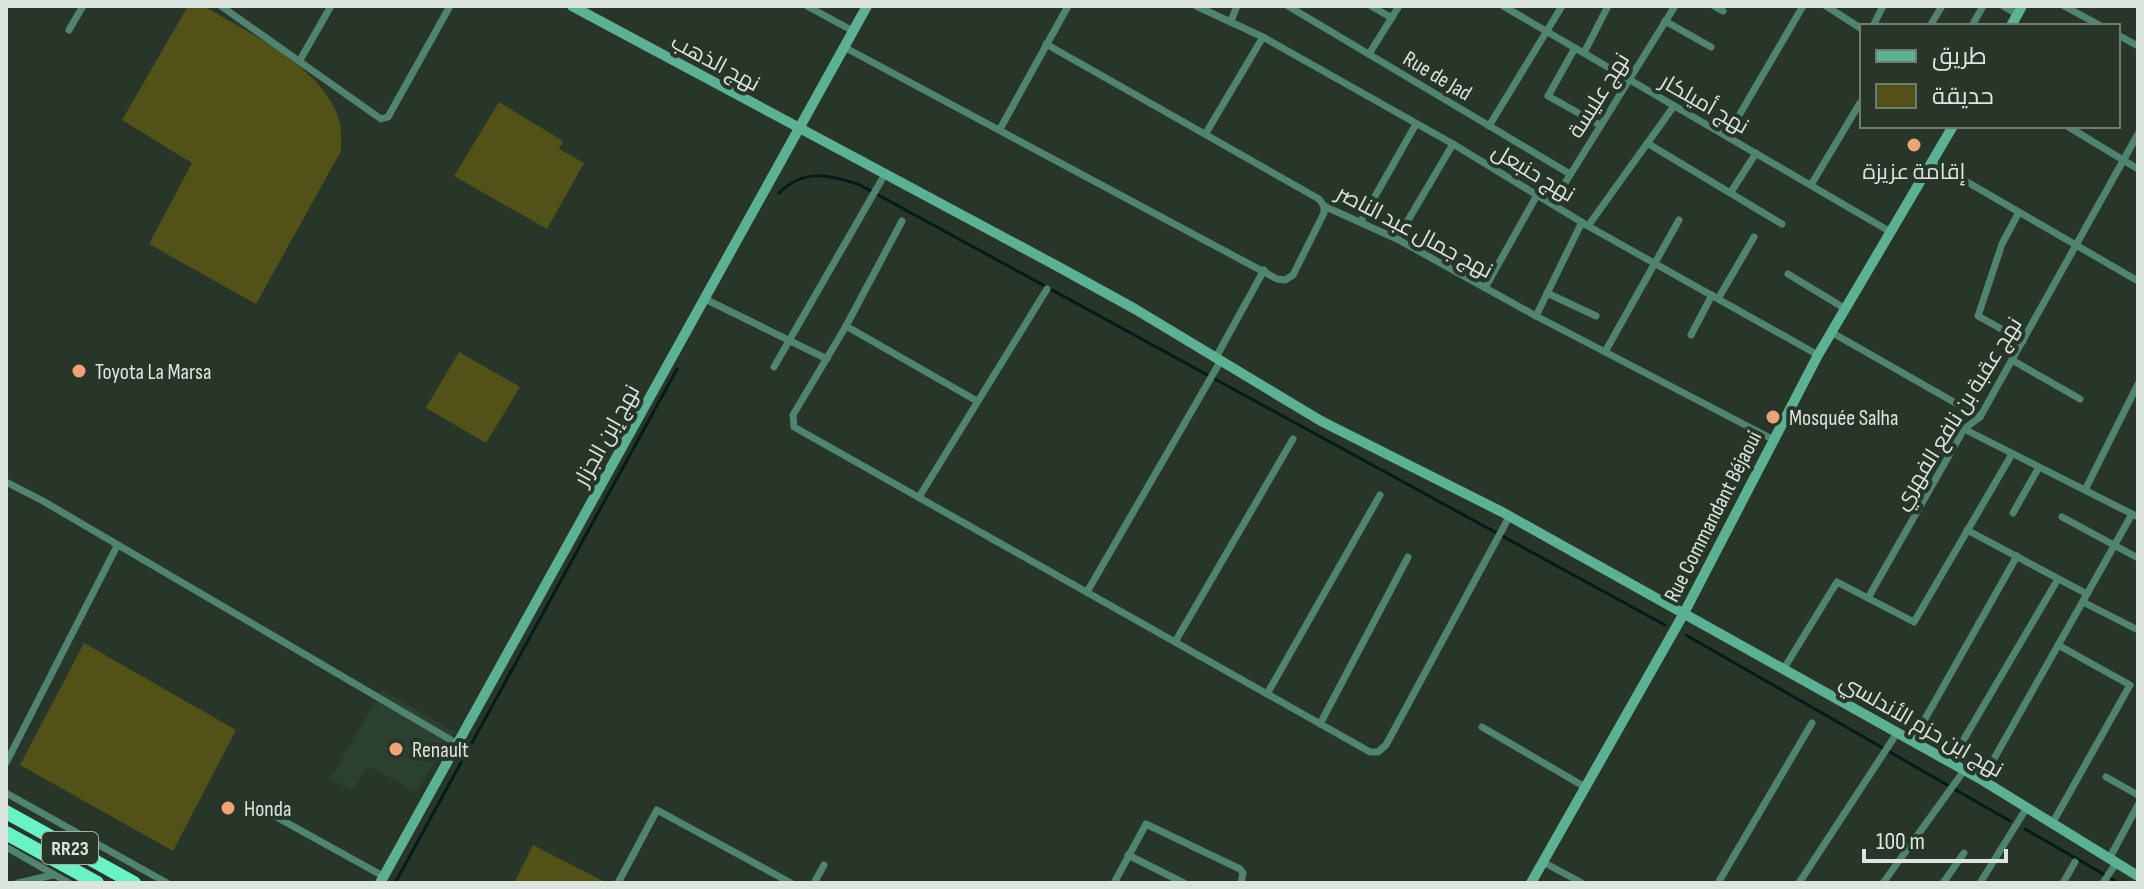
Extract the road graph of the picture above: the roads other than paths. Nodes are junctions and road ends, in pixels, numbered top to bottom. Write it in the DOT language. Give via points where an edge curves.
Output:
graph roads {
  1 [pos="83,6"];
  2 [pos="331,6"];
  3 [pos="450,6"];
  4 [pos="572,6"];
  5 [pos="807,6"];
  6 [pos="867,6"];
  7 [pos="1068,6"];
  8 [pos="1196,6"];
  9 [pos="1237,6"];
  10 [pos="1288,6"];
  11 [pos="1371,6"];
  12 [pos="1399,6"];
  13 [pos="1503,6"];
  14 [pos="1562,6"];
  15 [pos="1608,6"];
  16 [pos="1675,6"];
  17 [pos="1714,6"];
  18 [pos="1803,6"];
  19 [pos="1826,6"];
  20 [pos="1883,6"];
  21 [pos="1942,6"];
  22 [pos="1983,6"];
  23 [pos="2003,6"];
  24 [pos="2064,6"];
  25 [pos="227,7"];
  26 [pos="1514,9"];
  27 [pos="1836,9"];
  28 [pos="2020,10"];
  29 [pos="1723,11"];
  30 [pos="1392,18"];
  31 [pos="1231,21"];
  32 [pos="1665,21"];
  33 [pos="1874,24"];
  34 [pos="1931,24"];
  35 [pos="1973,24"];
  36 [pos="2097,24"];
  37 [pos="1860,27"];
  38 [pos="69,30"];
  39 [pos="853,31"];
  40 [pos="1547,32"];
  41 [pos="2120,36"];
  42 [pos="1263,37"];
  43 [pos="1046,44"];
  44 [pos="2138,46"];
  45 [pos="844,47"];
  46 [pos="1711,47"];
  47 [pos="1575,48"];
  48 [pos="1584,53"];
  49 [pos="1369,54"];
  50 [pos="300,60"];
  51 [pos="1629,79"];
  52 [pos="1860,103"];
  53 [pos="1674,106"];
  54 [pos="1416,124"];
  55 [pos="1600,125"];
  56 [pos="1489,126"];
  57 [pos="1952,128"];
  58 [pos="2070,128"];
  59 [pos="1000,129"];
  60 [pos="799,130"];
  61 [pos="1206,133"];
  62 [pos="2138,134"];
  63 [pos="1727,136"];
  64 [pos="1647,143"];
  65 [pos="1453,144"];
  66 [pos="1756,153"];
  67 [pos="1931,161"];
  68 [pos="2123,161"];
  69 [pos="2138,169"];
  70 [pos="885,174"];
  71 [pos="1570,174"];
  72 [pos="1811,185"];
  73 [pos="1731,192"];
  74 [pos="1537,195"];
  75 [pos="1552,204"];
  76 [pos="1324,206"];
  77 [pos="2019,212"];
  78 [pos="1679,220"];
  79 [pos="902,221"];
  80 [pos="1361,221"];
  81 [pos="1585,224"];
  82 [pos="1782,224"];
  83 [pos="1889,231"];
  84 [pos="1754,237"];
  85 [pos="1397,239"];
  86 [pos="2077,247"];
  87 [pos="1653,263"];
  88 [pos="1264,270"];
  89 [pos="1788,274"];
  90 [pos="2138,281"];
  91 [pos="1485,288"];
  92 [pos="1047,289"];
  93 [pos="1547,293"];
  94 [pos="1715,297"];
  95 [pos="705,299"];
  96 [pos="1844,308"];
  97 [pos="1536,316"];
  98 [pos="1596,316"];
  99 [pos="846,326"];
  100 [pos="1831,332"];
  101 [pos="1691,335"];
  102 [pos="789,340"];
  103 [pos="2023,341"];
  104 [pos="1605,352"];
  105 [pos="1818,355"];
  106 [pos="827,359"];
  107 [pos="1217,360"];
  108 [pos="2012,360"];
  109 [pos="774,367"];
  110 [pos="2138,384"];
  111 [pos="2080,399"];
  112 [pos="977,401"];
  113 [pos="1980,417"];
  114 [pos="1964,429"];
  115 [pos="1293,439"];
  116 [pos="1774,440"];
  117 [pos="2012,454"];
  118 [pos="2039,467"];
  119 [pos="6,482"];
  120 [pos="2085,490"];
  121 [pos="1380,495"];
  122 [pos="919,497"];
  123 [pos="2013,513"];
  124 [pos="2135,516"];
  125 [pos="1509,517"];
  126 [pos="2062,517"];
  127 [pos="1967,530"];
  128 [pos="2114,545"];
  129 [pos="117,546"];
  130 [pos="2017,556"];
  131 [pos="1408,557"];
  132 [pos="2138,558"];
  133 [pos="2058,579"];
  134 [pos="1087,592"];
  135 [pos="1868,598"];
  136 [pos="2085,598"];
  137 [pos="1683,615"];
  138 [pos="2138,630"];
  139 [pos="1175,642"];
  140 [pos="2058,645"];
  141 [pos="1783,670"];
  142 [pos="1267,694"];
  143 [pos="1812,723"];
  144 [pos="1320,724"];
  145 [pos="1482,727"];
  146 [pos="1897,733"];
  147 [pos="1912,742"];
  148 [pos="456,743"];
  149 [pos="6,763"];
  150 [pos="1950,763"];
  151 [pos="1963,772"];
  152 [pos="2106,777"];
  153 [pos="1982,780"];
  154 [pos="1585,787"];
  155 [pos="6,793"];
  156 [pos="2138,795"];
  157 [pos="2138,805"];
  158 [pos="2026,809"];
  159 [pos="6,812"];
  160 [pos="271,814"];
  161 [pos="2052,824"];
  162 [pos="6,833"];
  163 [pos="6,847"];
  164 [pos="1964,853"];
  165 [pos="1128,855"];
  166 [pos="2112,861"];
  167 [pos="1543,862"];
  168 [pos="2075,862"];
  169 [pos="824,865"];
  170 [pos="53,875"];
  171 [pos="2138,877"];
  172 [pos="382,879"];
  173 [pos="2106,879"];
  174 [pos="18,883"];
  175 [pos="69,883"];
  176 [pos="97,883"];
  177 [pos="134,883"];
  178 [pos="167,883"];
  179 [pos="618,883"];
  180 [pos="791,883"];
  181 [pos="814,883"];
  182 [pos="1114,883"];
  183 [pos="1184,883"];
  184 [pos="1241,883"];
  185 [pos="1531,883"];
  186 [pos="1582,883"];
  187 [pos="1718,883"];
  188 [pos="1799,883"];
  189 [pos="1883,883"];
  190 [pos="1943,883"];
  191 [pos="1980,883"];
  192 [pos="2063,883"];
  193 [pos="2135,883"];
  1 -- 38 [label="street"];
  2 -- 50 [label="street"];
  3 -- 50 [label="street" via="385,119"];
  4 -- 60 [label="street, نهج الذهب"];
  5 -- 39 [label="street"];
  6 -- 39 [label="street, نهج إبن الجزار"];
  7 -- 43 [label="street"];
  8 -- 31 [label="street, نهج حنبعل"];
  9 -- 31 [label="street"];
  10 -- 49 [label="street, Rue de Jad"];
  11 -- 30 [label="street"];
  12 -- 30 [label="street"];
  13 -- 26 [label="street, نهج أميلكار"];
  14 -- 40 [label="street"];
  15 -- 48 [label="street"];
  16 -- 32 [label="street, نهج عليسة"];
  17 -- 29 [label="street"];
  18 -- 63 [label="street"];
  19 -- 27 [label="street"];
  20 -- 33 [label="street"];
  21 -- 34 [label="street"];
  22 -- 35 [label="street"];
  23 -- 28 [label="street"];
  24 -- 36 [label="street"];
  25 -- 50 [label="street"];
  26 -- 40 [label="street, نهج أميلكار"];
  27 -- 37 [label="street"];
  30 -- 49 [label="street"];
  31 -- 42 [label="street, نهج حنبعل"];
  32 -- 46 [label="street"];
  32 -- 51 [label="street, نهج عليسة"];
  39 -- 45 [label="street, نهج إبن الجزار"];
  40 -- 47 [label="street, نهج أميلكار"];
  40 -- 56 [label="street"];
  41 -- 44 [label="street"];
  42 -- 54 [label="street, نهج حنبعل"];
  42 -- 61 [label="street"];
  43 -- 59 [label="street"];
  43 -- 61 [label="street, نهج جمال عبد الناصر"];
  45 -- 59 [label="street"];
  45 -- 60 [label="street, نهج إبن الجزار"];
  47 -- 48 [label="street, نهج أميلكار"];
  47 -- 55 [label="street" via="1548,96"];
  48 -- 51 [label="street, نهج أميلكار"];
  49 -- 56 [label="street, Rue de Jad"];
  51 -- 53 [label="street, نهج أميلكار"];
  51 -- 55 [label="street, نهج عليسة"];
  52 -- 72 [label="street"];
  53 -- 63 [label="street, نهج أميلكار"];
  53 -- 64 [label="street"];
  54 -- 65 [label="street, نهج حنبعل"];
  54 -- 80 [label="street"];
  55 -- 71 [label="street, نهج عليسة"];
  56 -- 71 [label="street, Rue de Jad"];
  57 -- 67 [label="street, Rue Commandant Béjaoui"];
  58 -- 68 [label="street"];
  59 -- 88 [label="street"];
  60 -- 70 [label="street, نهج الذهب"];
  60 -- 95 [label="street, نهج إبن الجزار"];
  61 -- 76 [label="street, نهج جمال عبد الناصر"];
  62 -- 68 [label="street, نهج عقبة بن نافع الفهري"];
  63 -- 66 [label="street, نهج أميلكار"];
  64 -- 73 [label="street"];
  64 -- 81 [label="street"];
  65 -- 74 [label="street, نهج حنبعل"];
  65 -- 85 [label="street"];
  66 -- 72 [label="street, نهج أميلكار"];
  66 -- 73 [label="street"];
  67 -- 77 [label="street"];
  67 -- 83 [label="street, Rue Commandant Béjaoui"];
  68 -- 69 [label="street"];
  68 -- 86 [label="street, نهج عقبة بن نافع الفهري"];
  70 -- 102 [label="street"];
  70 -- 107 [label="street, نهج الذهب" via="1135,309"];
  71 -- 75 [label="street, نهج عليسة"];
  72 -- 83 [label="street, نهج أميلكار"];
  73 -- 82 [label="street"];
  74 -- 75 [label="street, نهج حنبعل"];
  74 -- 91 [label="street"];
  75 -- 81 [label="street, نهج حنبعل"];
  76 -- 80 [label="street, نهج جمال عبد الناصر"];
  76 -- 88 [label="street" via="1293,275 1277,279"];
  77 -- 86 [label="street"];
  77 -- 103 [label="street" via="2002,244 1978,316"];
  78 -- 87 [label="street"];
  79 -- 99 [label="street"];
  80 -- 85 [label="street, نهج جمال عبد الناصر"];
  81 -- 87 [label="street, نهج حنبعل"];
  81 -- 93 [label="street"];
  83 -- 96 [label="street, Rue Commandant Béjaoui"];
  84 -- 94 [label="street"];
  85 -- 91 [label="street, نهج جمال عبد الناصر"];
  86 -- 90 [label="street"];
  86 -- 103 [label="street, نهج عقبة بن نافع الفهري"];
  87 -- 94 [label="street, نهج حنبعل"];
  87 -- 104 [label="street"];
  88 -- 107 [label="street"];
  89 -- 96 [label="street"];
  91 -- 97 [label="street, نهج جمال عبد الناصر"];
  92 -- 112 [label="street"];
  93 -- 97 [label="street"];
  93 -- 98 [label="street"];
  94 -- 101 [label="street"];
  94 -- 105 [label="street, نهج حنبعل"];
  95 -- 102 [label="street"];
  95 -- 148 [label="street, نهج إبن الجزار"];
  96 -- 100 [label="street, Rue Commandant Béjaoui"];
  97 -- 104 [label="street, نهج جمال عبد الناصر"];
  99 -- 106 [label="street"];
  99 -- 112 [label="street"];
  100 -- 105 [label="street, Rue Commandant Béjaoui"];
  100 -- 113 [label="street"];
  102 -- 106 [label="street"];
  102 -- 109 [label="street"];
  103 -- 108 [label="street, نهج عقبة بن نافع الفهري"];
  104 -- 116 [label="street, نهج جمال عبد الناصر"];
  105 -- 116 [label="street, Rue Commandant Béjaoui"];
  106 -- 122 [label="street" via="793,415 794,427"];
  107 -- 125 [label="street, نهج ابن حزم الأندلسي" via="1321,421"];
  107 -- 134 [label="street"];
  108 -- 111 [label="street"];
  108 -- 113 [label="street, نهج عقبة بن نافع الفهري"];
  110 -- 120 [label="street"];
  112 -- 122 [label="street"];
  113 -- 114 [label="street, نهج عقبة بن نافع الفهري"];
  114 -- 117 [label="street"];
  114 -- 135 [label="street, نهج عقبة بن نافع الفهري"];
  115 -- 139 [label="street"];
  116 -- 137 [label="street, Rue Commandant Béjaoui"];
  117 -- 118 [label="street"];
  117 -- 127 [label="street"];
  118 -- 120 [label="street"];
  118 -- 123 [label="street"];
  119 -- 129 [label="street"];
  120 -- 124 [label="street"];
  121 -- 142 [label="street"];
  122 -- 134 [label="street"];
  124 -- 128 [label="street"];
  125 -- 137 [label="street, نهج ابن حزم الأندلسي"];
  125 -- 144 [label="street" via="1386,745 1370,752"];
  126 -- 128 [label="street"];
  127 -- 130 [label="street"];
  127 -- 135 [label="street" via="1914,622"];
  128 -- 132 [label="street"];
  128 -- 136 [label="street"];
  129 -- 148 [label="street"];
  129 -- 149 [label="street"];
  130 -- 133 [label="street"];
  130 -- 147 [label="street"];
  131 -- 144 [label="street"];
  133 -- 136 [label="street"];
  133 -- 150 [label="street"];
  134 -- 139 [label="street"];
  135 -- 141 [label="street" via="1837,582"];
  136 -- 138 [label="street"];
  136 -- 140 [label="street"];
  137 -- 141 [label="street, نهج ابن حزم الأندلسي"];
  137 -- 154 [label="street, Rue Commandant Béjaoui"];
  139 -- 142 [label="street"];
  140 -- 153 [label="street"];
  140 -- 161 [label="street" via="2130,685"];
  141 -- 146 [label="street, نهج ابن حزم الأندلسي"];
  142 -- 144 [label="street"];
  143 -- 187 [label="street"];
  145 -- 154 [label="street"];
  146 -- 147 [label="street, نهج ابن حزم الأندلسي"];
  146 -- 188 [label="street"];
  147 -- 150 [label="street, نهج ابن حزم الأندلسي"];
  148 -- 172 [label="street, نهج إبن الجزار"];
  150 -- 151 [label="street, نهج ابن حزم الأندلسي"];
  151 -- 153 [label="street, نهج ابن حزم الأندلسي"];
  151 -- 189 [label="street"];
  152 -- 156 [label="street"];
  153 -- 158 [label="street, نهج ابن حزم الأندلسي"];
  154 -- 167 [label="street, Rue Commandant Béjaoui"];
  155 -- 178 [label="street"];
  157 -- 166 [label="street"];
  158 -- 161 [label="street, نهج ابن حزم الأندلسي"];
  158 -- 191 [label="street"];
  159 -- 177 [label="highway, RR23"];
  160 -- 172 [label="street"];
  161 -- 166 [label="street, نهج ابن حزم الأندلسي"];
  162 -- 176 [label="highway, RR23"];
  163 -- 170 [label="street"];
  164 -- 190 [label="street"];
  165 -- 182 [label="street"];
  165 -- 183 [label="street"];
  165 -- 184 [label="street" via="1143,826 1150,824 1240,869"];
  166 -- 171 [label="street, نهج ابن حزم الأندلسي"];
  166 -- 173 [label="street"];
  167 -- 185 [label="street, Rue Commandant Béjaoui"];
  167 -- 186 [label="street"];
  168 -- 192 [label="street"];
  169 -- 181 [label="street"];
  170 -- 174 [label="street"];
  170 -- 175 [label="street"];
  171 -- 193 [label="street"];
  179 -- 180 [label="street" via="657,810"];
}
